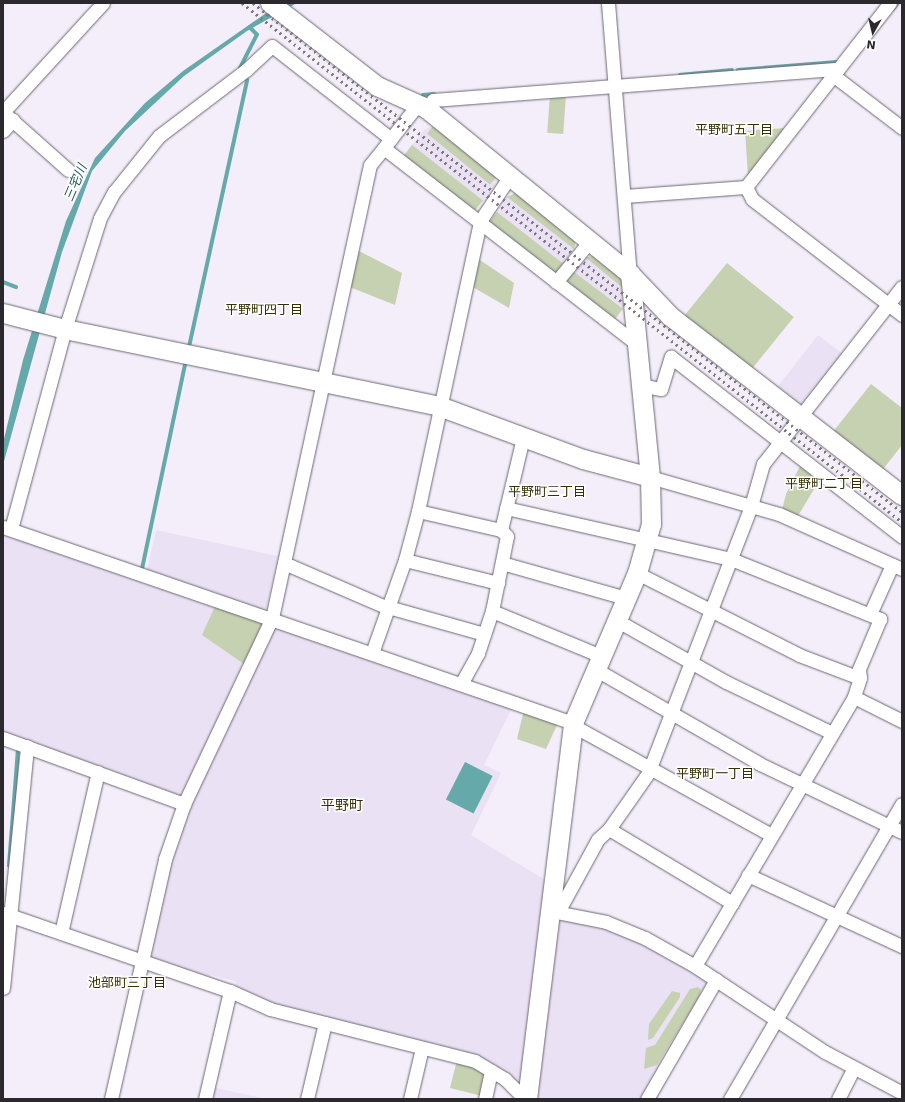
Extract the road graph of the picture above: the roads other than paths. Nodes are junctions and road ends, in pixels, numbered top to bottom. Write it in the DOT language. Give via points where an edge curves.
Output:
graph roads {
  1 [pos="104,3"];
  2 [pos="608,3"];
  3 [pos="890,3"];
  4 [pos="277,8"];
  5 [pos="836,72"];
  6 [pos="615,86"];
  7 [pos="422,106"];
  8 [pos="5,114"];
  9 [pos="902,128"];
  10 [pos="3,131"];
  11 [pos="387,144"];
  12 [pos="68,170"];
  13 [pos="510,176"];
  14 [pos="746,187"];
  15 [pos="624,196"];
  16 [pos="480,221"];
  17 [pos="590,242"];
  18 [pos="630,274"];
  19 [pos="556,282"];
  20 [pos="902,287"];
  21 [pos="888,305"];
  22 [pos="3,313"];
  23 [pos="902,315"];
  24 [pos="60,327"];
  25 [pos="638,345"];
  26 [pos="322,382"];
  27 [pos="640,385"];
  28 [pos="439,406"];
  29 [pos="800,417"];
  30 [pos="523,438"];
  31 [pos="780,442"];
  32 [pos="650,477"];
  33 [pos="902,495"];
  34 [pos="751,506"];
  35 [pos="506,508"];
  36 [pos="418,511"];
  37 [pos="7,528"];
  38 [pos="501,530"];
  39 [pos="902,537"];
  40 [pos="648,541"];
  41 [pos="731,559"];
  42 [pos="405,560"];
  43 [pos="284,563"];
  44 [pos="502,563"];
  45 [pos="897,567"];
  46 [pos="637,572"];
  47 [pos="498,583"];
  48 [pos="626,598"];
  49 [pos="388,608"];
  50 [pos="711,610"];
  51 [pos="492,611"];
  52 [pos="870,614"];
  53 [pos="272,618"];
  54 [pos="616,620"];
  55 [pos="484,634"];
  56 [pos="372,653"];
  57 [pos="598,662"];
  58 [pos="691,662"];
  59 [pos="860,678"];
  60 [pos="461,684"];
  61 [pos="854,697"];
  62 [pos="671,713"];
  63 [pos="902,721"];
  64 [pos="572,724"];
  65 [pos="832,734"];
  66 [pos="3,738"];
  67 [pos="27,746"];
  68 [pos="650,768"];
  69 [pos="98,772"];
  70 [pos="801,783"];
  71 [pos="184,804"];
  72 [pos="902,804"];
  73 [pos="609,830"];
  74 [pos="896,830"];
  75 [pos="771,836"];
  76 [pos="748,875"];
  77 [pos="732,902"];
  78 [pos="555,911"];
  79 [pos="6,914"];
  80 [pos="837,917"];
  81 [pos="61,932"];
  82 [pos="902,946"];
  83 [pos="143,960"];
  84 [pos="695,966"];
  85 [pos="716,980"];
  86 [pos="3,988"];
  87 [pos="230,991"];
  88 [pos="777,1019"];
  89 [pos="325,1023"];
  90 [pos="422,1048"];
  91 [pos="854,1068"];
  92 [pos="491,1071"];
  93 [pos="902,1092"];
  94 [pos="110,1099"];
  95 [pos="205,1099"];
  96 [pos="307,1099"];
  97 [pos="410,1099"];
  98 [pos="485,1099"];
  99 [pos="526,1099"];
  100 [pos="647,1099"];
  101 [pos="730,1099"];
  102 [pos="838,1099"];
  1 -- 8 [label="street"];
  2 -- 6 [label="street"];
  3 -- 5 [label="street"];
  4 -- 7 [label="street" via="378,86"];
  5 -- 6 [label="street"];
  5 -- 9 [label="street"];
  5 -- 14 [label="street"];
  6 -- 7 [label="street" via="433,100"];
  6 -- 15 [label="street"];
  7 -- 11 [label="street"];
  7 -- 13 [label="street"];
  8 -- 10 [label="street"];
  8 -- 12 [label="street"];
  11 -- 16 [label="street"];
  11 -- 24 [label="street" via="272,46 246,70 159,136 114,192 88,248"];
  11 -- 26 [label="street" via="370,165"];
  13 -- 16 [label="street"];
  13 -- 17 [label="street"];
  14 -- 15 [label="street"];
  14 -- 21 [label="street" via="752,199"];
  15 -- 18 [label="street"];
  16 -- 19 [label="street"];
  16 -- 28 [label="street"];
  17 -- 18 [label="street"];
  17 -- 19 [label="street"];
  18 -- 25 [label="street"];
  18 -- 29 [label="street" via="670,316"];
  19 -- 25 [label="street"];
  20 -- 21 [label="street"];
  21 -- 23 [label="street"];
  21 -- 29 [label="street"];
  22 -- 24 [label="street"];
  24 -- 26 [label="street"];
  24 -- 37 [label="street"];
  25 -- 27 [label="street"];
  26 -- 28 [label="street"];
  26 -- 43 [label="street"];
  27 -- 31 [label="street" via="661,389 671,357"];
  27 -- 32 [label="street"];
  28 -- 30 [label="street"];
  28 -- 36 [label="street"];
  29 -- 31 [label="street"];
  29 -- 33 [label="street"];
  30 -- 32 [label="street" via="583,459"];
  30 -- 35 [label="street"];
  31 -- 34 [label="street" via="763,464"];
  31 -- 39 [label="street"];
  32 -- 34 [label="street"];
  32 -- 40 [label="street" via="652,507"];
  34 -- 41 [label="street"];
  34 -- 45 [label="street" via="780,514"];
  35 -- 38 [label="street"];
  35 -- 40 [label="street"];
  36 -- 38 [label="street"];
  36 -- 42 [label="street"];
  37 -- 53 [label="street"];
  38 -- 44 [label="street" via="507,536"];
  40 -- 41 [label="street"];
  40 -- 46 [label="street"];
  41 -- 50 [label="street"];
  41 -- 52 [label="street"];
  42 -- 47 [label="street"];
  42 -- 49 [label="street"];
  43 -- 49 [label="street"];
  43 -- 53 [label="street"];
  44 -- 47 [label="street"];
  44 -- 48 [label="street"];
  45 -- 52 [label="street"];
  46 -- 48 [label="street"];
  46 -- 50 [label="street"];
  47 -- 51 [label="street"];
  48 -- 54 [label="street"];
  49 -- 55 [label="street"];
  49 -- 56 [label="street"];
  50 -- 58 [label="street"];
  50 -- 59 [label="street" via="799,655"];
  51 -- 55 [label="street"];
  51 -- 57 [label="street"];
  52 -- 59 [label="street" via="880,619 859,669"];
  53 -- 56 [label="street"];
  53 -- 71 [label="street"];
  54 -- 57 [label="street"];
  54 -- 58 [label="street"];
  55 -- 60 [label="street"];
  56 -- 60 [label="street"];
  57 -- 62 [label="street"];
  57 -- 64 [label="street"];
  58 -- 62 [label="street"];
  58 -- 65 [label="street"];
  59 -- 61 [label="street"];
  60 -- 64 [label="street"];
  61 -- 63 [label="street"];
  61 -- 65 [label="street"];
  62 -- 68 [label="street"];
  62 -- 70 [label="street" via="760,764"];
  64 -- 68 [label="street"];
  64 -- 78 [label="street"];
  65 -- 70 [label="street"];
  66 -- 67 [label="street"];
  67 -- 69 [label="street"];
  67 -- 79 [label="street"];
  68 -- 73 [label="street"];
  68 -- 75 [label="street"];
  69 -- 71 [label="street"];
  69 -- 81 [label="street"];
  70 -- 74 [label="street"];
  70 -- 75 [label="street"];
  71 -- 83 [label="street" via="165,859"];
  72 -- 74 [label="street"];
  73 -- 77 [label="street"];
  73 -- 78 [label="street" via="598,839"];
  74 -- 80 [label="street"];
  75 -- 76 [label="street"];
  76 -- 77 [label="street"];
  76 -- 80 [label="street"];
  77 -- 84 [label="street"];
  78 -- 84 [label="street" via="583,916 630,932"];
  78 -- 99 [label="street"];
  79 -- 81 [label="street"];
  79 -- 86 [label="street"];
  80 -- 82 [label="street"];
  80 -- 88 [label="street"];
  81 -- 83 [label="street"];
  83 -- 87 [label="street"];
  83 -- 94 [label="street"];
  84 -- 85 [label="street"];
  85 -- 88 [label="street"];
  85 -- 100 [label="street"];
  87 -- 89 [label="street" via="270,1009"];
  87 -- 95 [label="street"];
  88 -- 91 [label="street"];
  88 -- 101 [label="street"];
  89 -- 90 [label="street"];
  89 -- 96 [label="street"];
  90 -- 92 [label="street" via="475,1061"];
  90 -- 97 [label="street"];
  91 -- 93 [label="street"];
  91 -- 102 [label="street"];
  92 -- 98 [label="street"];
  92 -- 99 [label="street" via="505,1079"];
}
